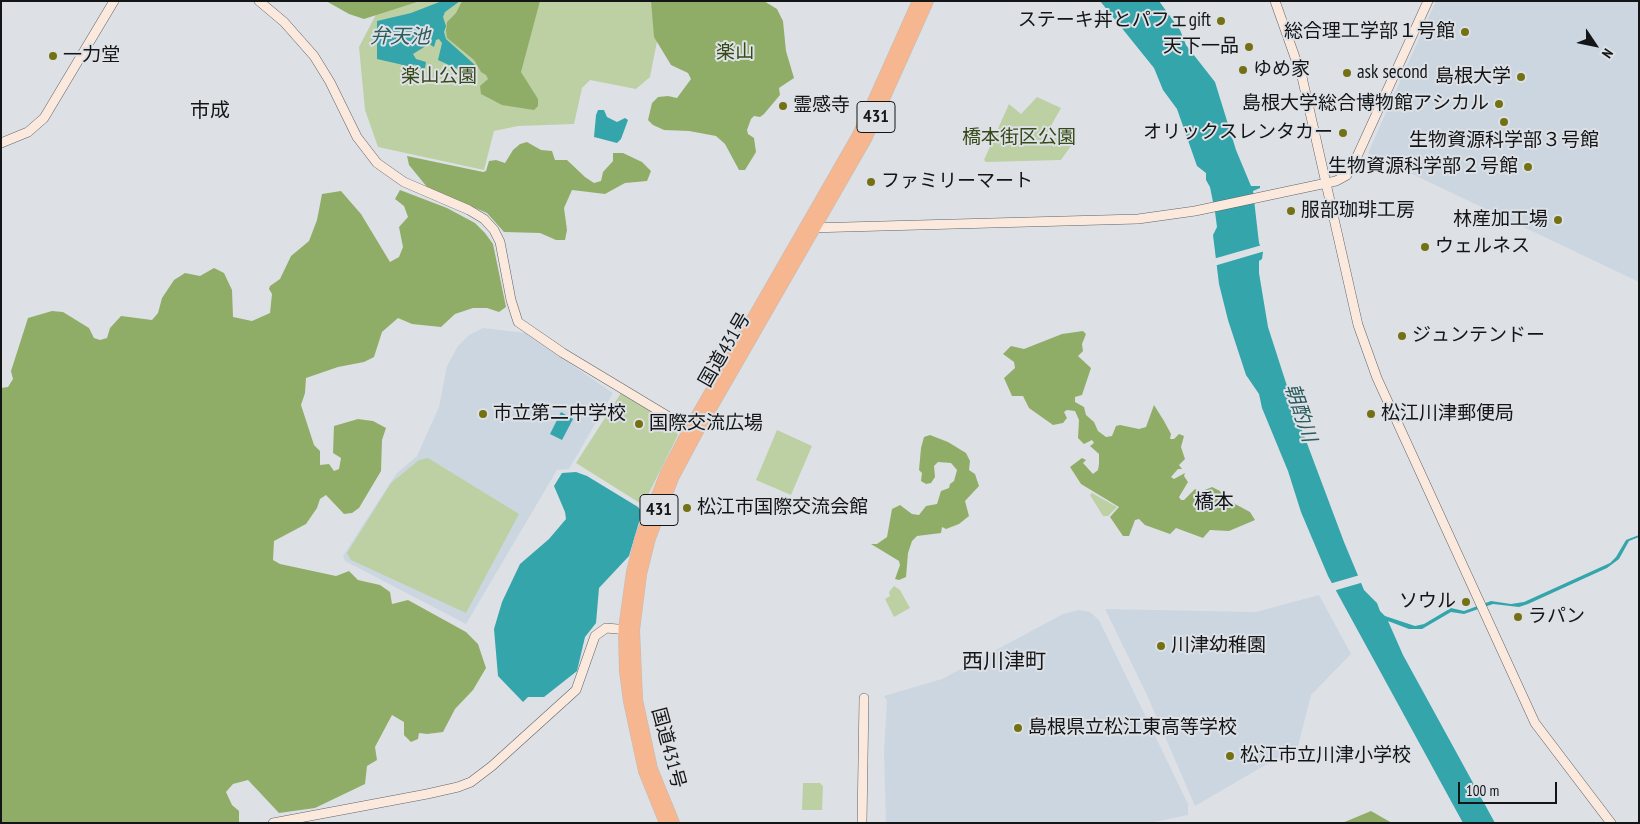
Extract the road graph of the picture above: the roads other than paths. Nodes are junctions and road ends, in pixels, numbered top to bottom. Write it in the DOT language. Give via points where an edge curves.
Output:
graph roads {
  1 [pos="114,1"];
  2 [pos="260,1"];
  3 [pos="918,1"];
  4 [pos="928,1"];
  5 [pos="1275,1"];
  6 [pos="1428,1"];
  7 [pos="1,143"];
  8 [pos="1326,183"];
  9 [pos="809,228"];
  10 [pos="693,431"];
  11 [pos="629,630"];
  12 [pos="864,698"];
  13 [pos="273,823"];
  14 [pos="665,823"];
  15 [pos="674,823"];
  16 [pos="862,823"];
  17 [pos="1611,823"];
  1 -- 7 [label="street" via="44,118 23,135"];
  2 -- 10 [label="street" via="314,56 357,137 377,163 404,182 484,219 494,230 500,242 510,300 518,322 571,358"];
  3 -- 9 [label="highway, 国道431号 / 431" via="858,135"];
  4 -- 9 [label="highway, 国道431号 / 431" via="866,139"];
  5 -- 8 [label="street" via="1302,77"];
  6 -- 8 [label="street" via="1354,163 1347,175"];
  8 -- 9 [label="street" via="1205,209 1138,219"];
  8 -- 17 [label="street" via="1365,347 1534,723"];
  9 -- 10 [label="highway, 国道431号 / 431"];
  10 -- 11 [label="highway, 国道431号 / 431" via="650,538"];
  11 -- 13 [label="street" via="606,628 595,636 576,690 471,782 427,794"];
  11 -- 14 [label="highway, 国道431号 / 431" via="625,672 636,741 653,798"];
  11 -- 15 [label="highway, 国道431号 / 431" via="644,739 652,769"];
  12 -- 16 [label="street"];
}
